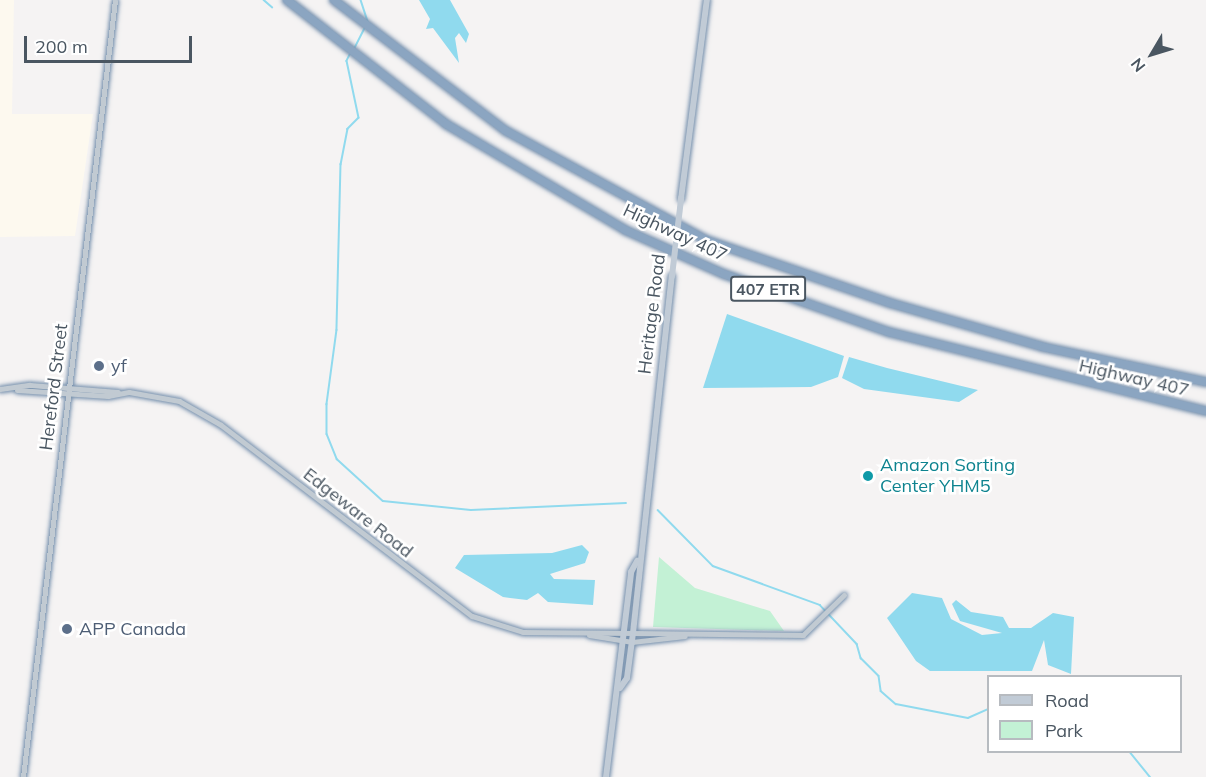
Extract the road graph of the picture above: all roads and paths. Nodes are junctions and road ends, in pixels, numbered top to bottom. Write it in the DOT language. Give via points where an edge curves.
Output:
graph roads {
  1 [pos="115,0"];
  2 [pos="287,0"];
  3 [pos="334,0"];
  4 [pos="707,0"];
  5 [pos="1206,382"];
  6 [pos="70,387"];
  7 [pos="0,389"];
  8 [pos="17,390"];
  9 [pos="118,392"];
  10 [pos="68,395"];
  11 [pos="1206,411"];
  12 [pos="638,560"];
  13 [pos="844,595"];
  14 [pos="623,632"];
  15 [pos="633,633"];
  16 [pos="589,634"];
  17 [pos="685,636"];
  18 [pos="621,642"];
  19 [pos="632,642"];
  20 [pos="620,688"];
  21 [pos="23,777"];
  22 [pos="606,777"];
  1 -- 6 [label="street, Hereford Street"];
  2 -- 11 [label="highway, Highway 407 / 407 ETR" via="446,124 625,231 724,274 889,332"];
  3 -- 5 [label="highway, Highway 407 / 407 ETR" via="506,131 706,240 890,303 1043,347"];
  4 -- 12 [label="main road, Heritage Road, bridge"];
  6 -- 8 [label="street, Edgeware Road"];
  6 -- 9 [label="street, Edgeware Road"];
  6 -- 10 [label="street, Hereford Street"];
  7 -- 8 [label="street, Edgeware Road"];
  8 -- 10 [label="street, Edgeware Road"];
  9 -- 10 [label="street, Edgeware Road"];
  9 -- 16 [label="street, Edgeware Road" via="170,399 197,409 472,616 523,632"];
  10 -- 21 [label="street, Hereford Street"];
  12 -- 14 [label="main road, Heritage Road"];
  12 -- 15 [label="main road, Heritage Road"];
  13 -- 17 [label="street, Edgeware Road" via="803,635"];
  14 -- 15 [label="street, Edgeware Road"];
  14 -- 16 [label="street, Edgeware Road"];
  14 -- 18 [label="main road, Heritage Road"];
  15 -- 17 [label="street, Edgeware Road"];
  15 -- 19 [label="main road, Heritage Road"];
  16 -- 18 [label="street, Edgeware Road"];
  17 -- 19 [label="street, Edgeware Road"];
  18 -- 19 [label="street, Edgeware Road"];
  18 -- 20 [label="main road, Heritage Road"];
  19 -- 20 [label="main road, Heritage Road" via="627,678"];
  20 -- 22 [label="main road, Heritage Road"];
}
